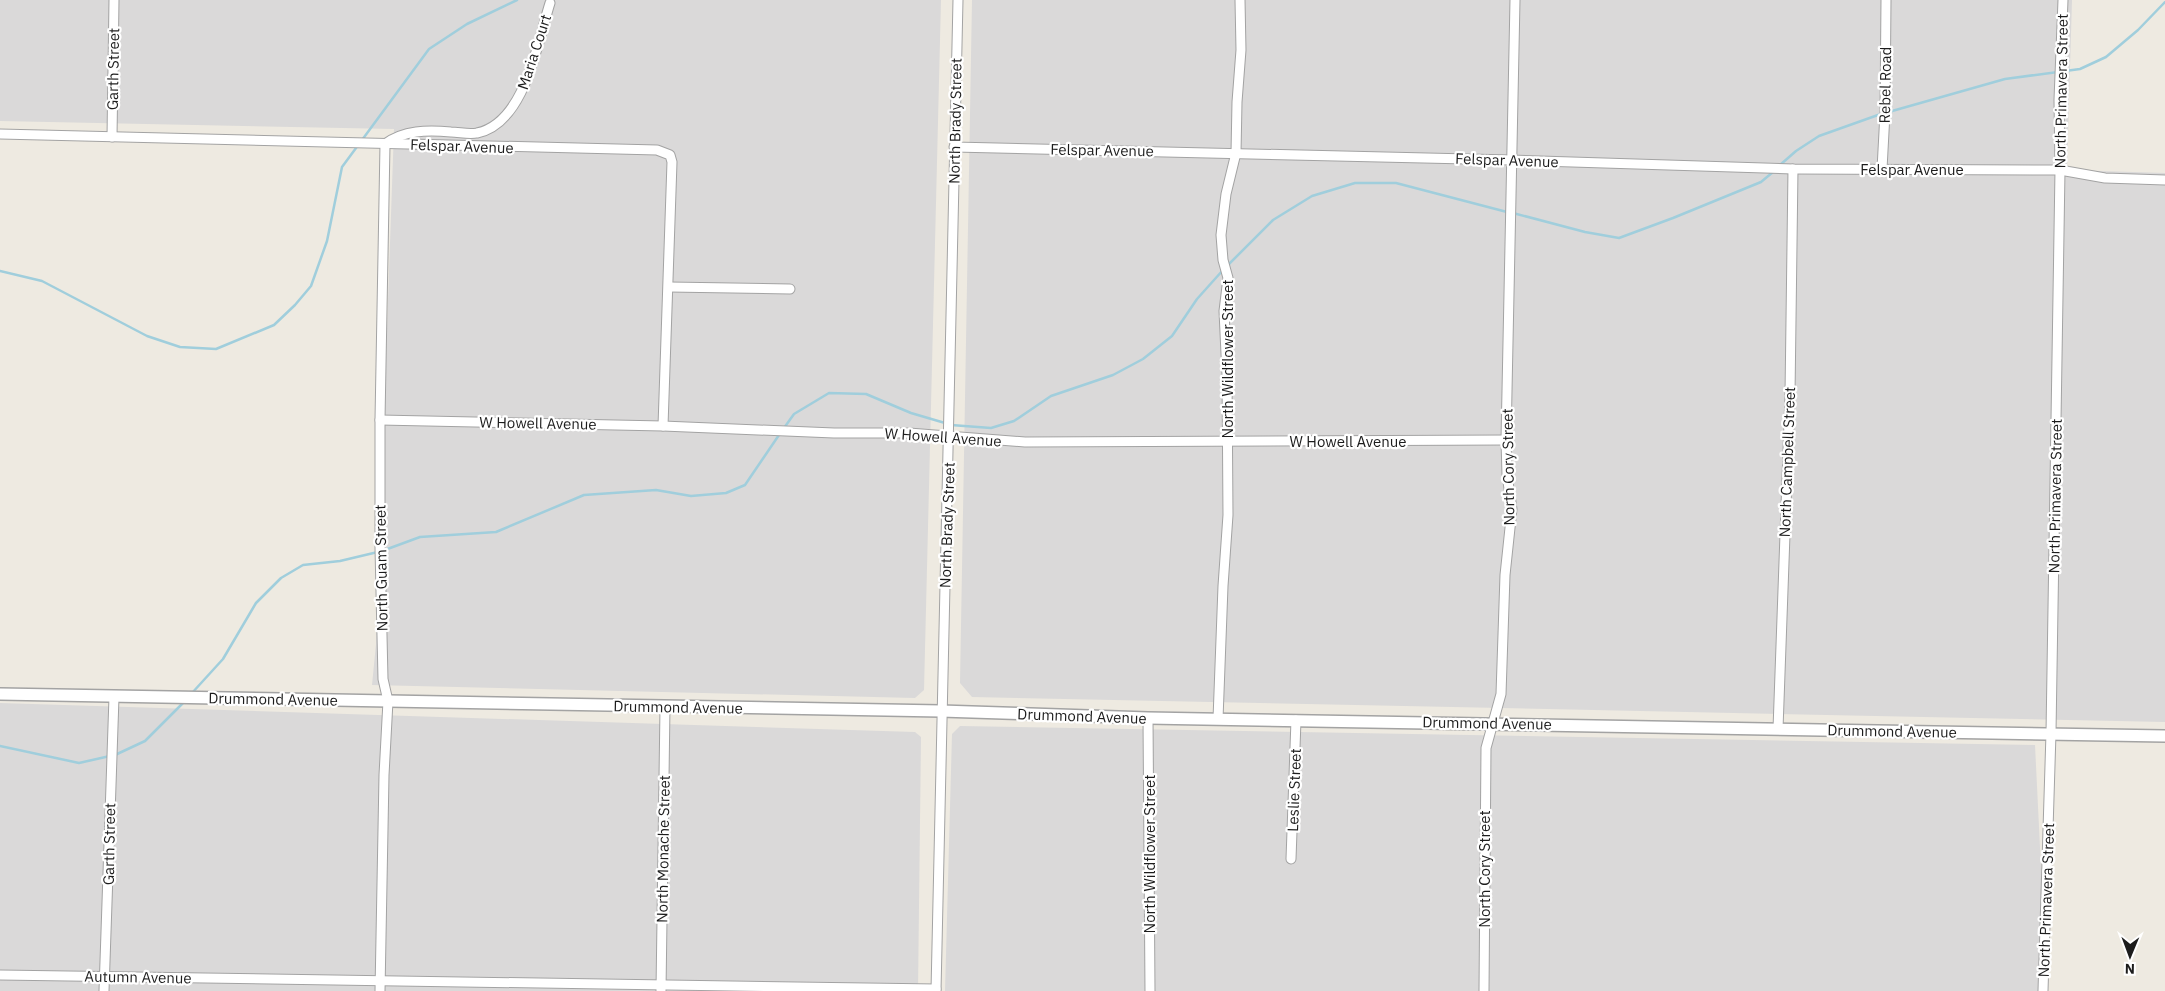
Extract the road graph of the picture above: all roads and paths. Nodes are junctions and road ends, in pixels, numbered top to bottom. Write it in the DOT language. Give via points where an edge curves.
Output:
graph roads {
  1 [pos="114,0"];
  2 [pos="958,0"];
  3 [pos="1240,0"];
  4 [pos="1515,0"];
  5 [pos="1886,0"];
  6 [pos="2063,0"];
  7 [pos="550,3"];
  8 [pos="0,134"];
  9 [pos="112,137"];
  10 [pos="385,144"];
  11 [pos="954,147"];
  12 [pos="1236,153"];
  13 [pos="1511,160"];
  14 [pos="1793,169"];
  15 [pos="1882,169"];
  16 [pos="2060,170"];
  17 [pos="2165,180"];
  18 [pos="668,287"];
  19 [pos="790,289"];
  20 [pos="380,420"];
  21 [pos="663,426"];
  22 [pos="949,438"];
  23 [pos="1506,440"];
  24 [pos="1227,442"];
  25 [pos="0,694"];
  26 [pos="114,696"];
  27 [pos="388,701"];
  28 [pos="665,707"];
  29 [pos="941,711"];
  30 [pos="1148,718"];
  31 [pos="1218,719"];
  32 [pos="1296,720"];
  33 [pos="1494,723"];
  34 [pos="1778,729"];
  35 [pos="2051,733"];
  36 [pos="2165,736"];
  37 [pos="1291,859"];
  38 [pos="0,975"];
  39 [pos="105,976"];
  40 [pos="381,980"];
  41 [pos="662,988"];
  42 [pos="936,990"];
  43 [pos="104,991"];
  44 [pos="380,991"];
  45 [pos="1150,991"];
  46 [pos="1484,991"];
  47 [pos="2043,991"];
  1 -- 9 [label="street, Garth Street"];
  2 -- 11 [label="street, North Brady Street"];
  3 -- 12 [label="street, North Wildflower Street"];
  4 -- 13 [label="street, North Cory Street"];
  5 -- 15 [label="street, Rebel Road"];
  6 -- 16 [label="street, North Primavera Street"];
  7 -- 10 [label="street, Maria Court" via="522,92 510,112 496,126 476,134 414,131"];
  8 -- 9 [label="street, Felspar Avenue"];
  9 -- 10 [label="street, Felspar Avenue"];
  10 -- 18 [label="street, Felspar Avenue" via="657,150 670,155"];
  10 -- 20 [label="street, North Guam Street"];
  11 -- 12 [label="street, Felspar Avenue"];
  11 -- 22 [label="street, North Brady Street"];
  12 -- 13 [label="street, Felspar Avenue"];
  12 -- 24 [label="street, North Wildflower Street" via="1221,235 1228,278 1224,311"];
  13 -- 14 [label="street, Felspar Avenue"];
  13 -- 23 [label="street, North Cory Street"];
  14 -- 15 [label="street, Felspar Avenue"];
  14 -- 34 [label="street, North Campbell Street" via="1790,394"];
  15 -- 16 [label="street, Felspar Avenue"];
  16 -- 17 [label="street, Felspar Avenue" via="2105,178"];
  16 -- 35 [label="street, North Primavera Street"];
  18 -- 19 [label="street"];
  18 -- 21 [label="street"];
  20 -- 21 [label="street, W Howell Avenue"];
  20 -- 27 [label="street, North Guam Street" via="383,679"];
  21 -- 22 [label="street, W Howell Avenue"];
  22 -- 24 [label="street, W Howell Avenue" via="1025,442"];
  22 -- 29 [label="street, North Brady Street"];
  23 -- 24 [label="street, W Howell Avenue"];
  23 -- 33 [label="street, North Cory Street" via="1512,509 1505,575 1501,694"];
  24 -- 31 [label="street, North Wildflower Street" via="1228,514"];
  25 -- 26 [label="street, Drummond Avenue"];
  26 -- 27 [label="street, Drummond Avenue"];
  26 -- 39 [label="street, Garth Street"];
  27 -- 28 [label="street, Drummond Avenue"];
  27 -- 40 [label="street, North Guam Street"];
  28 -- 29 [label="street, Drummond Avenue"];
  28 -- 41 [label="street, North Monache Street"];
  29 -- 30 [label="street, Drummond Avenue"];
  29 -- 42 [label="street, North Brady Street"];
  30 -- 31 [label="street, Drummond Avenue"];
  30 -- 45 [label="street, North Wildflower Street"];
  31 -- 32 [label="street, Drummond Avenue"];
  32 -- 33 [label="street, Drummond Avenue"];
  32 -- 37 [label="street, Leslie Street"];
  33 -- 34 [label="street, Drummond Avenue"];
  33 -- 46 [label="street, North Cory Street" via="1486,748"];
  34 -- 35 [label="street, Drummond Avenue"];
  35 -- 36 [label="street, Drummond Avenue"];
  35 -- 47 [label="street, North Primavera Street"];
  38 -- 39 [label="street, Autumn Avenue"];
  39 -- 40 [label="street, Autumn Avenue"];
  39 -- 43 [label="street, Garth Street"];
  40 -- 41 [label="street, Autumn Avenue"];
  40 -- 44 [label="street, North Guam Street"];
  41 -- 42 [label="street, Autumn Avenue"];
}
